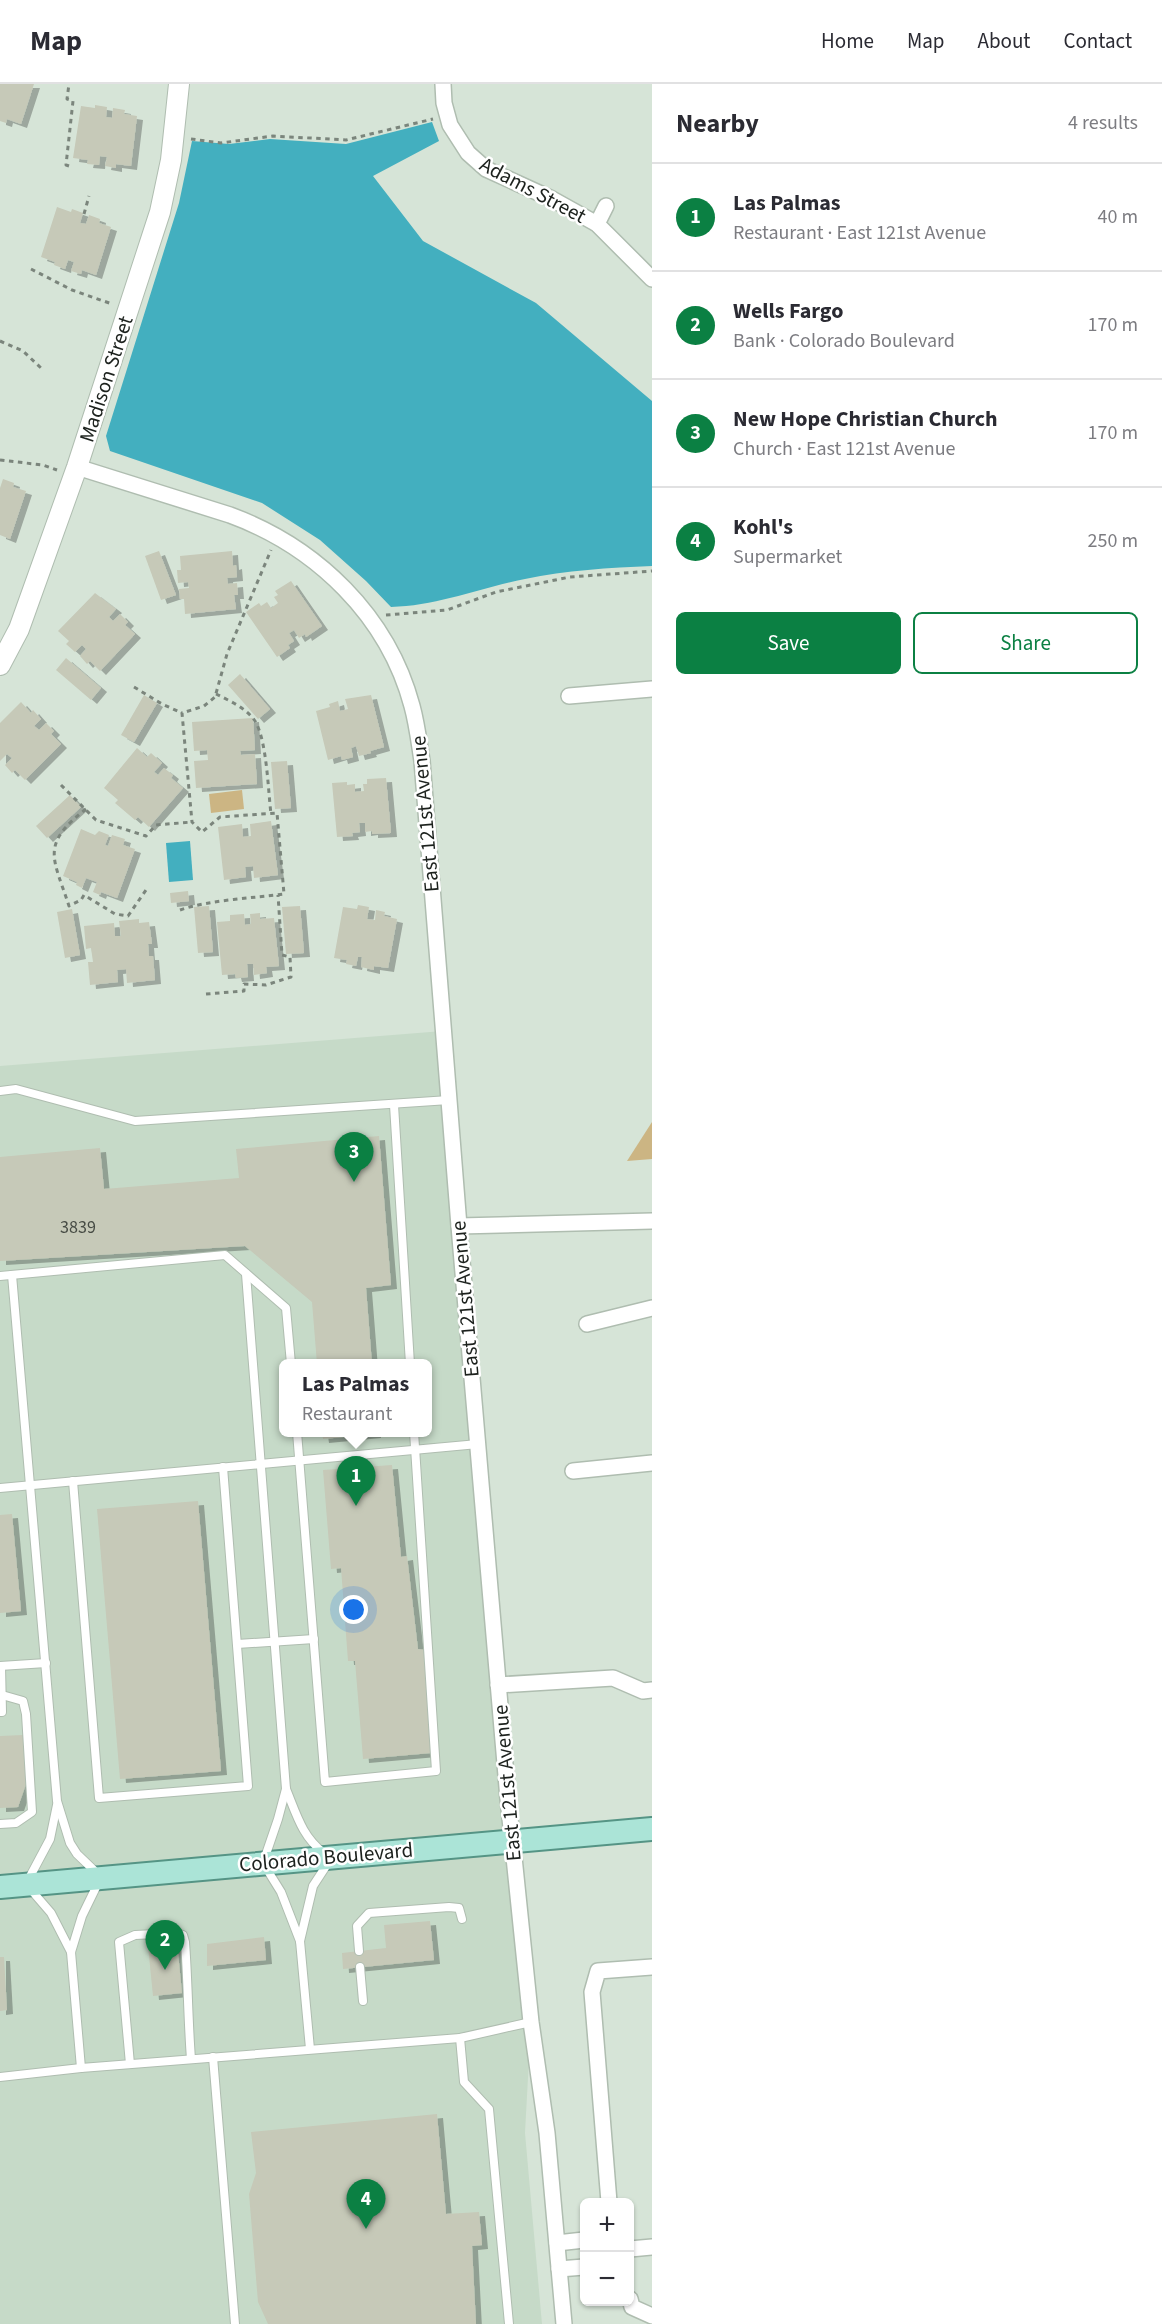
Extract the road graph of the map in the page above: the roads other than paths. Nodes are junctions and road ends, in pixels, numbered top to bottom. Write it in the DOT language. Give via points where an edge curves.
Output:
graph roads {
  1 [pos="179,84"];
  2 [pos="443,84"];
  3 [pos="606,206"];
  4 [pos="597,224"];
  5 [pos="652,279"];
  6 [pos="77,467"];
  7 [pos="0,665"];
  8 [pos="652,689"];
  9 [pos="569,696"];
  10 [pos="0,1090"];
  11 [pos="449,1100"];
  12 [pos="394,1105"];
  13 [pos="652,1221"];
  14 [pos="459,1226"];
  15 [pos="246,1274"];
  16 [pos="12,1275"];
  17 [pos="0,1276"];
  18 [pos="652,1308"];
  19 [pos="587,1324"];
  20 [pos="291,1359"];
  21 [pos="410,1359"];
  22 [pos="297,1437"];
  23 [pos="414,1437"];
  24 [pos="478,1444"];
  25 [pos="415,1450"];
  26 [pos="299,1461"];
  27 [pos="652,1463"];
  28 [pos="260,1464"];
  29 [pos="222,1467"];
  30 [pos="573,1471"];
  31 [pos="73,1481"];
  32 [pos="30,1485"];
  33 [pos="0,1488"];
  34 [pos="314,1639"];
  35 [pos="274,1640"];
  36 [pos="237,1644"];
  37 [pos="46,1663"];
  38 [pos="0,1666"];
  39 [pos="498,1684"];
  40 [pos="652,1690"];
  41 [pos="2,1695"];
  42 [pos="0,1712"];
  43 [pos="286,1789"];
  44 [pos="57,1801"];
  45 [pos="0,1824"];
  46 [pos="652,1829"];
  47 [pos="512,1841"];
  48 [pos="331,1857"];
  49 [pos="263,1863"];
  50 [pos="101,1877"];
  51 [pos="26,1884"];
  52 [pos="0,1887"];
  53 [pos="462,1920"];
  54 [pos="300,1941"];
  55 [pos="359,1951"];
  56 [pos="71,1952"];
  57 [pos="360,1967"];
  58 [pos="652,1967"];
  59 [pos="363,2001"];
  60 [pos="531,2022"];
  61 [pos="460,2038"];
  62 [pos="310,2049"];
  63 [pos="213,2057"];
  64 [pos="191,2059"];
  65 [pos="130,2064"];
  66 [pos="81,2068"];
  67 [pos="0,2077"];
  68 [pos="609,2198"];
  69 [pos="580,2240"];
  70 [pos="556,2242"];
  71 [pos="652,2247"];
  72 [pos="634,2249"];
  73 [pos="580,2267"];
  74 [pos="559,2269"];
  75 [pos="632,2306"];
  76 [pos="652,2316"];
  77 [pos="235,2324"];
  78 [pos="509,2324"];
  79 [pos="564,2324"];
  1 -- 6 [label="street, Madison Street" via="163,204"];
  2 -- 4 [label="street, Adams Street" via="446,115 461,145 486,169"];
  3 -- 4 [label="street"];
  4 -- 5 [label="street, Adams Street"];
  6 -- 7 [label="street, Madison Street" via="19,629"];
  6 -- 11 [label="street, East 121st Avenue" via="230,515 281,538 330,574 369,616 391,650 408,691 418,731"];
  8 -- 9 [label="street"];
  10 -- 12 [label="lane" via="16,1089 135,1121"];
  11 -- 12 [label="lane"];
  11 -- 14 [label="street, East 121st Avenue"];
  12 -- 21 [label="lane"];
  13 -- 14 [label="street"];
  14 -- 24 [label="street, East 121st Avenue"];
  15 -- 16 [label="lane" via="225,1256"];
  15 -- 20 [label="lane" via="286,1308"];
  15 -- 28 [label="lane"];
  16 -- 17 [label="lane"];
  16 -- 32 [label="lane"];
  18 -- 19 [label="street"];
  22 -- 26 [label="lane"];
  23 -- 25 [label="lane"];
  24 -- 25 [label="lane"];
  24 -- 39 [label="street, East 121st Avenue"];
  25 -- 26 [label="lane"];
  25 -- 34 [label="lane" via="436,1771 325,1782"];
  26 -- 28 [label="lane"];
  26 -- 34 [label="lane"];
  27 -- 30 [label="street"];
  28 -- 29 [label="lane"];
  28 -- 35 [label="lane"];
  29 -- 31 [label="lane"];
  29 -- 36 [label="lane"];
  31 -- 32 [label="lane"];
  31 -- 36 [label="lane" via="99,1798 248,1786"];
  32 -- 33 [label="lane"];
  32 -- 37 [label="lane"];
  34 -- 35 [label="lane"];
  35 -- 36 [label="lane"];
  35 -- 43 [label="lane"];
  37 -- 38 [label="lane"];
  37 -- 44 [label="lane"];
  38 -- 41 [label="lane"];
  39 -- 40 [label="street" via="613,1678 643,1691"];
  39 -- 47 [label="street, East 121st Avenue"];
  41 -- 42 [label="lane"];
  41 -- 45 [label="lane" via="23,1701 32,1812 16,1823"];
  43 -- 48 [label="lane" via="306,1836"];
  43 -- 49 [label="lane"];
  44 -- 50 [label="lane" via="70,1843"];
  44 -- 51 [label="lane" via="50,1839"];
  46 -- 47 [label="main road, Colorado Boulevard"];
  47 -- 48 [label="main road, Colorado Boulevard"];
  47 -- 60 [label="street, East 121st Avenue"];
  48 -- 49 [label="main road, Colorado Boulevard"];
  48 -- 54 [label="lane" via="313,1886"];
  49 -- 50 [label="main road, Colorado Boulevard"];
  49 -- 54 [label="lane" via="281,1892"];
  50 -- 51 [label="main road, Colorado Boulevard"];
  50 -- 56 [label="lane" via="82,1916"];
  51 -- 52 [label="main road, Colorado Boulevard"];
  51 -- 56 [label="lane" via="51,1912"];
  53 -- 55 [label="lane" via="459,1908 448,1906 369,1913 357,1926"];
  54 -- 62 [label="lane"];
  56 -- 66 [label="lane"];
  57 -- 59 [label="lane"];
  58 -- 68 [label="street" via="598,1971 592,1992"];
  60 -- 61 [label="lane"];
  60 -- 70 [label="street, East 121st Avenue" via="547,2133"];
  61 -- 62 [label="lane"];
  61 -- 78 [label="lane" via="464,2082 489,2109"];
  62 -- 63 [label="lane"];
  63 -- 64 [label="lane"];
  63 -- 77 [label="lane"];
  64 -- 65 [label="lane"];
  64 -- 65 [label="lane" via="183,1935 135,1935 120,1942"];
  65 -- 66 [label="lane"];
  66 -- 67 [label="lane"];
  69 -- 70 [label="street"];
  70 -- 74 [label="street, East 121st Avenue"];
  71 -- 72 [label="street"];
  73 -- 74 [label="street"];
  74 -- 79 [label="street, East 121st Avenue"];
  75 -- 76 [label="street"];
}
